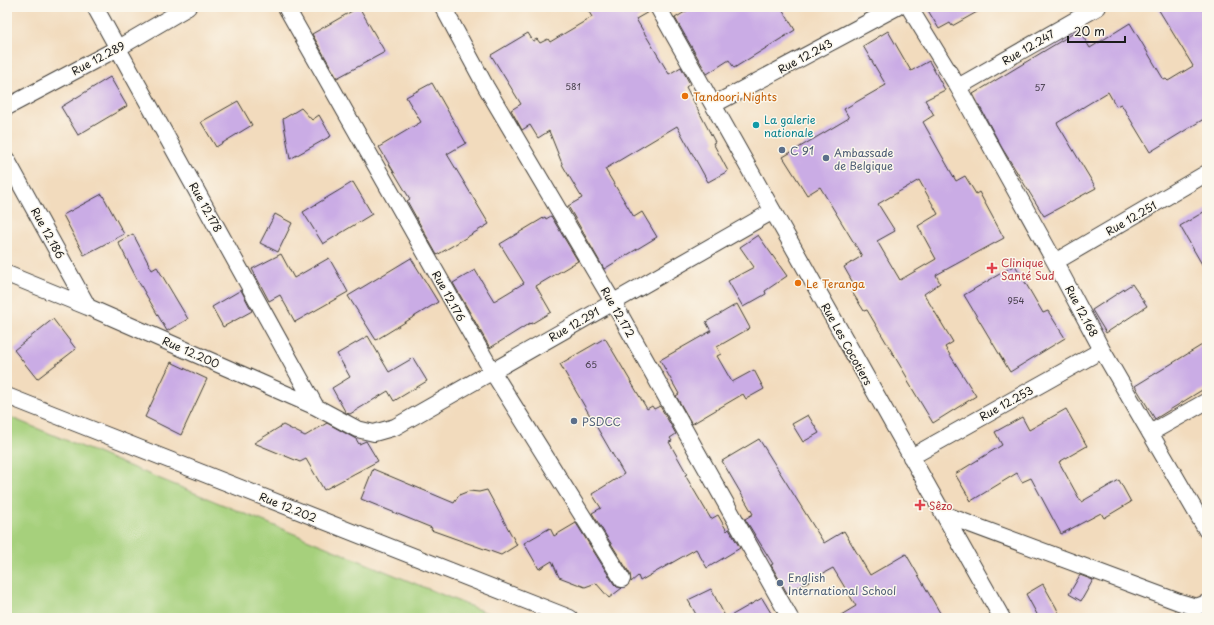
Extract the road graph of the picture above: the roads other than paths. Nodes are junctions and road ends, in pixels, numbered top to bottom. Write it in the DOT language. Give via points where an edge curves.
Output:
graph roads {
  1 [pos="95,7"];
  2 [pos="188,7"];
  3 [pos="286,7"];
  4 [pos="443,7"];
  5 [pos="658,7"];
  6 [pos="897,7"];
  7 [pos="910,7"];
  8 [pos="1098,7"];
  9 [pos="118,48"];
  10 [pos="958,87"];
  11 [pos="713,105"];
  12 [pos="7,107"];
  13 [pos="7,160"];
  14 [pos="1207,173"];
  15 [pos="773,211"];
  16 [pos="1056,262"];
  17 [pos="7,274"];
  18 [pos="613,302"];
  19 [pos="88,307"];
  20 [pos="1102,350"];
  21 [pos="492,371"];
  22 [pos="7,396"];
  23 [pos="1207,401"];
  24 [pos="316,407"];
  25 [pos="374,433"];
  26 [pos="1150,433"];
  27 [pos="911,457"];
  28 [pos="943,514"];
  29 [pos="1207,531"];
  30 [pos="622,579"];
  31 [pos="1207,603"];
  32 [pos="570,618"];
  33 [pos="790,618"];
  34 [pos="1002,618"];
  1 -- 9 [label="street, Rue 12.178"];
  2 -- 9 [label="street, Rue 12.289"];
  3 -- 21 [label="street, Rue 12.176"];
  4 -- 18 [label="street, Rue 12.172" via="486,87"];
  5 -- 11 [label="street, Rue Les Cocotiers"];
  6 -- 11 [label="street, Rue 12.243"];
  7 -- 10 [label="street, Rue 12.168"];
  8 -- 10 [label="street, Rue 12.247"];
  9 -- 12 [label="street, Rue 12.289"];
  9 -- 24 [label="street, Rue 12.178"];
  10 -- 16 [label="street, Rue 12.168"];
  11 -- 15 [label="street, Rue Les Cocotiers"];
  13 -- 19 [label="street, Rue 12.186"];
  14 -- 16 [label="street, Rue 12.251"];
  15 -- 18 [label="street, Rue 12.291"];
  15 -- 27 [label="street, Rue Les Cocotiers"];
  16 -- 20 [label="street, Rue 12.168"];
  17 -- 19 [label="street, Rue 12.200"];
  18 -- 21 [label="street, Rue 12.291"];
  18 -- 33 [label="street, Rue 12.172"];
  19 -- 24 [label="street, Rue 12.200"];
  20 -- 26 [label="street, Rue 12.168"];
  20 -- 27 [label="street, Rue 12.253"];
  21 -- 25 [label="street, Rue 12.291" via="395,427"];
  21 -- 30 [label="street, Rue 12.176"];
  22 -- 32 [label="street, Rue 12.202"];
  23 -- 26 [label="street"];
  24 -- 25 [label="street, Rue 12.200" via="357,429"];
  26 -- 29 [label="street, Rue 12.168"];
  27 -- 28 [label="street, Rue Les Cocotiers"];
  28 -- 31 [label="street" via="1179,602 1196,607"];
  28 -- 34 [label="street, Rue Les Cocotiers"];
}
